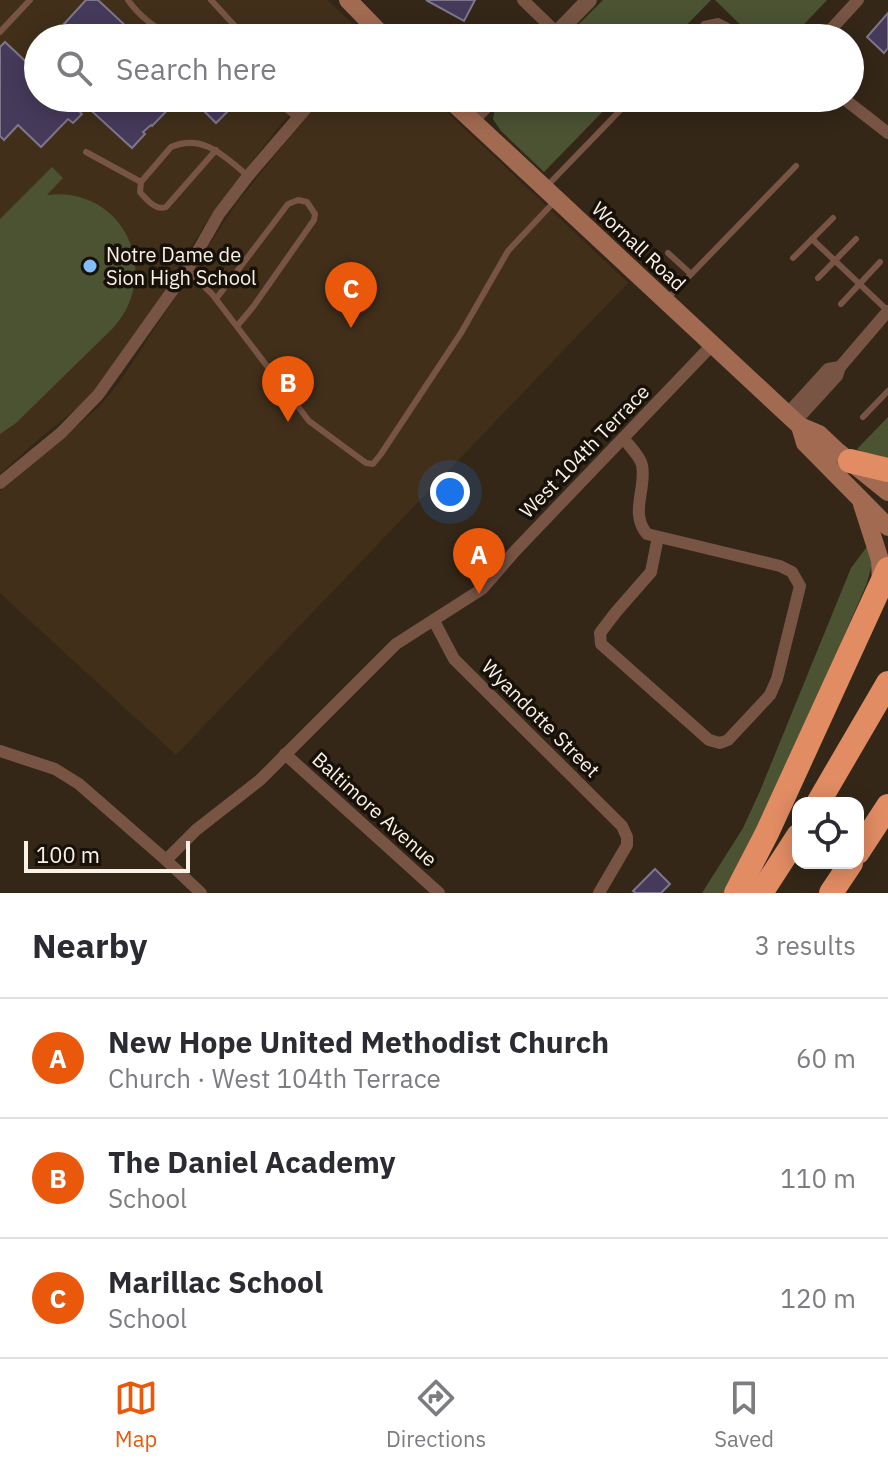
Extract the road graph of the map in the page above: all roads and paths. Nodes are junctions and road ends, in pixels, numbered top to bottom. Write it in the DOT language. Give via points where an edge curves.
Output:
graph roads {
  1 [pos="30,0"];
  2 [pos="128,0"];
  3 [pos="211,0"];
  4 [pos="348,0"];
  5 [pos="523,0"];
  6 [pos="589,0"];
  7 [pos="858,0"];
  8 [pos="152,24"];
  9 [pos="233,24"];
  10 [pos="369,24"];
  11 [pos="544,24"];
  12 [pos="565,24"];
  13 [pos="704,24"];
  14 [pos="724,24"];
  15 [pos="836,24"];
  16 [pos="0,32"];
  17 [pos="290,112"];
  18 [pos="302,112"];
  19 [pos="463,112"];
  20 [pos="479,112"];
  21 [pos="620,112"];
  22 [pos="861,112"];
  23 [pos="297,118"];
  24 [pos="471,120"];
  25 [pos="888,133"];
  26 [pos="216,150"];
  27 [pos="86,152"];
  28 [pos="796,166"];
  29 [pos="248,176"];
  30 [pos="141,182"];
  31 [pos="550,194"];
  32 [pos="833,218"];
  33 [pos="812,239"];
  34 [pos="856,239"];
  35 [pos="668,253"];
  36 [pos="793,258"];
  37 [pos="835,261"];
  38 [pos="880,262"];
  39 [pos="187,270"];
  40 [pos="691,274"];
  41 [pos="818,278"];
  42 [pos="859,283"];
  43 [pos="216,299"];
  44 [pos="665,300"];
  45 [pos="841,304"];
  46 [pos="888,311"];
  47 [pos="237,326"];
  48 [pos="713,344"];
  49 [pos="888,391"];
  50 [pos="863,417"];
  51 [pos="794,421"];
  52 [pos="624,439"];
  53 [pos="850,461"];
  54 [pos="888,470"];
  55 [pos="0,483"];
  56 [pos="888,492"];
  57 [pos="861,501"];
  58 [pos="888,527"];
  59 [pos="658,537"];
  60 [pos="884,578"];
  61 [pos="434,621"];
  62 [pos="888,683"];
  63 [pos="0,751"];
  64 [pos="285,754"];
  65 [pos="822,797"];
  66 [pos="888,806"];
  67 [pos="864,843"];
  68 [pos="792,845"];
  69 [pos="166,860"];
  70 [pos="847,869"];
  71 [pos="201,893"];
  72 [pos="439,893"];
  73 [pos="599,893"];
  74 [pos="736,893"];
  75 [pos="761,893"];
  76 [pos="831,893"];
  1 -- 16 [label="lane"];
  2 -- 8 [label="lane"];
  3 -- 9 [label="lane"];
  4 -- 10 [label="main road"];
  5 -- 11 [label="street"];
  6 -- 12 [label="street"];
  7 -- 15 [label="street"];
  13 -- 14 [label="lane"];
  17 -- 23 [label="lane"];
  18 -- 23 [label="street"];
  19 -- 24 [label="main road, Wornall Road"];
  20 -- 24 [label="street"];
  21 -- 31 [label="lane"];
  22 -- 25 [label="street"];
  23 -- 29 [label="street"];
  24 -- 31 [label="main road, Wornall Road"];
  26 -- 29 [label="lane"];
  26 -- 30 [label="lane" via="198,143 171,147"];
  26 -- 30 [label="lane" via="166,207 157,207 142,195"];
  27 -- 30 [label="lane"];
  28 -- 40 [label="lane"];
  29 -- 39 [label="street"];
  31 -- 44 [label="main road, Wornall Road"];
  31 -- 47 [label="lane" via="373,464 309,421"];
  32 -- 33 [label="lane"];
  33 -- 36 [label="lane"];
  33 -- 37 [label="lane"];
  34 -- 37 [label="lane"];
  35 -- 40 [label="lane"];
  37 -- 41 [label="lane"];
  37 -- 42 [label="lane"];
  38 -- 42 [label="lane"];
  39 -- 43 [label="lane"];
  39 -- 55 [label="street" via="98,395"];
  40 -- 44 [label="lane"];
  42 -- 45 [label="lane"];
  42 -- 46 [label="lane"];
  43 -- 47 [label="lane"];
  43 -- 47 [label="lane" via="288,204 307,202 314,220"];
  44 -- 48 [label="main road, Wornall Road"];
  46 -- 51 [label="street" via="840,367 828,369"];
  48 -- 51 [label="main road, Wornall Road"];
  48 -- 52 [label="street, West 104th Terrace"];
  49 -- 50 [label="lane"];
  51 -- 53 [label="main road, Wornall Road"];
  51 -- 57 [label="main road, Wornall Road" via="805,443"];
  52 -- 59 [label="street" via="642,463 641,528"];
  52 -- 61 [label="street, West 104th Terrace" via="482,589"];
  53 -- 54 [label="highway"];
  53 -- 56 [label="main road, Wornall Road"];
  57 -- 58 [label="main road, Wornall Road"];
  57 -- 60 [label="main road"];
  59 -- 59 [label="street" via="780,566 792,572 800,586 770,695 720,743 709,740 601,644 600,633 651,572"];
  60 -- 74 [label="highway"];
  61 -- 64 [label="street, West 104th Terrace" via="396,644"];
  61 -- 73 [label="street, Wyandotte Street" via="454,659 622,826 627,845"];
  62 -- 65 [label="highway"];
  63 -- 69 [label="street" via="55,769"];
  64 -- 69 [label="street, West 104th Terrace"];
  64 -- 72 [label="street, Baltimore Avenue"];
  66 -- 67 [label="highway"];
  68 -- 75 [label="highway"];
  69 -- 71 [label="street"];
  70 -- 76 [label="highway"];
}
